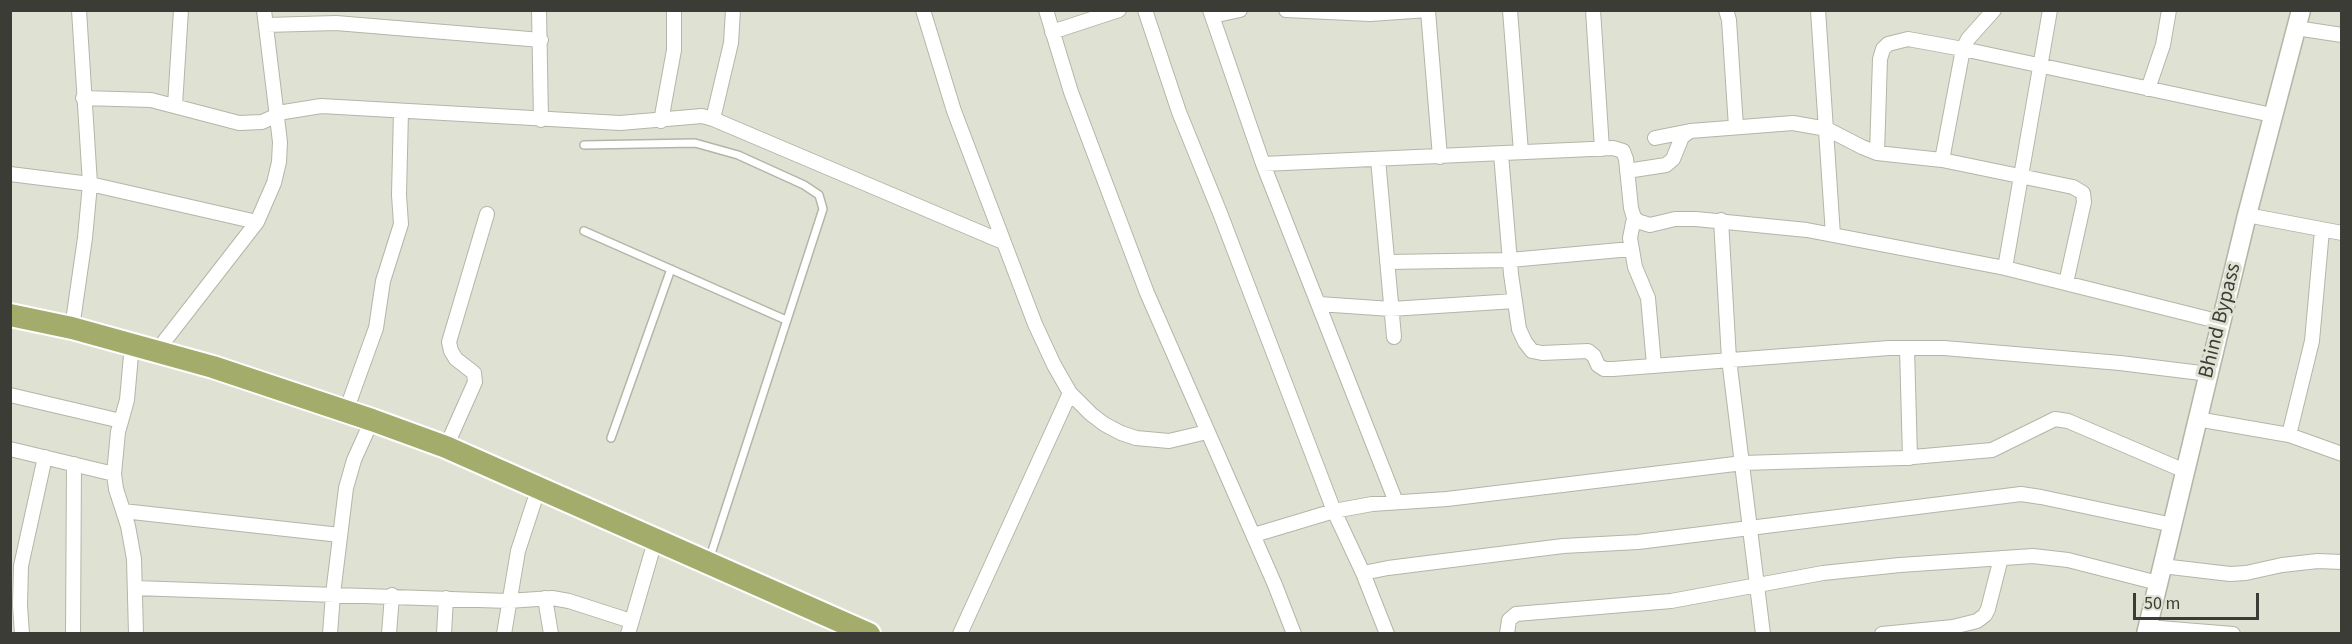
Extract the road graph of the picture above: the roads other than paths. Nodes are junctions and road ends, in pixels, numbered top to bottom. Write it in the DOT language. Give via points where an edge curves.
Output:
graph roads {
  1 [pos="79,10"];
  2 [pos="181,10"];
  3 [pos="264,10"];
  4 [pos="539,10"];
  5 [pos="674,10"];
  6 [pos="734,10"];
  7 [pos="923,10"];
  8 [pos="1046,10"];
  9 [pos="1119,10"];
  10 [pos="1145,10"];
  11 [pos="1240,10"];
  12 [pos="1286,10"];
  13 [pos="1428,10"];
  14 [pos="1510,10"];
  15 [pos="1593,10"];
  16 [pos="1726,10"];
  17 [pos="1818,10"];
  18 [pos="1994,10"];
  19 [pos="2050,10"];
  20 [pos="2169,10"];
  21 [pos="1353,12"];
  22 [pos="1211,13"];
  23 [pos="2298,19"];
  24 [pos="266,25"];
  25 [pos="1052,32"];
  26 [pos="2342,35"];
  27 [pos="541,40"];
  28 [pos="1963,49"];
  29 [pos="2041,66"];
  30 [pos="2148,89"];
  31 [pos="83,98"];
  32 [pos="175,105"];
  33 [pos="401,111"];
  34 [pos="2272,115"];
  35 [pos="278,116"];
  36 [pos="713,119"];
  37 [pos="541,120"];
  38 [pos="661,121"];
  39 [pos="1736,128"];
  40 [pos="1827,129"];
  41 [pos="1690,131"];
  42 [pos="1655,138"];
  43 [pos="584,145"];
  44 [pos="1602,149"];
  45 [pos="1521,152"];
  46 [pos="1877,153"];
  47 [pos="1501,154"];
  48 [pos="1440,157"];
  49 [pos="1378,159"];
  50 [pos="1942,160"];
  51 [pos="1263,164"];
  52 [pos="1627,171"];
  53 [pos="10,174"];
  54 [pos="2022,177"];
  55 [pos="90,184"];
  56 [pos="487,214"];
  57 [pos="2247,214"];
  58 [pos="1634,218"];
  59 [pos="1720,220"];
  60 [pos="257,222"];
  61 [pos="2322,230"];
  62 [pos="584,231"];
  63 [pos="2342,233"];
  64 [pos="1833,235"];
  65 [pos="1003,242"];
  66 [pos="1631,249"];
  67 [pos="1510,260"];
  68 [pos="1388,262"];
  69 [pos="2005,268"];
  70 [pos="671,269"];
  71 [pos="2066,283"];
  72 [pos="1515,301"];
  73 [pos="1319,304"];
  74 [pos="1391,309"];
  75 [pos="10,315"];
  76 [pos="786,320"];
  77 [pos="2221,322"];
  78 [pos="72,328"];
  79 [pos="1394,337"];
  80 [pos="132,344"];
  81 [pos="1907,348"];
  82 [pos="156,352"];
  83 [pos="1730,359"];
  84 [pos="1654,365"];
  85 [pos="2209,374"];
  86 [pos="1070,393"];
  87 [pos="10,395"];
  88 [pos="346,411"];
  89 [pos="2197,419"];
  90 [pos="372,420"];
  91 [pos="121,421"];
  92 [pos="1207,432"];
  93 [pos="2289,435"];
  94 [pos="611,438"];
  95 [pos="446,447"];
  96 [pos="10,449"];
  97 [pos="2342,454"];
  98 [pos="45,457"];
  99 [pos="1910,458"];
  100 [pos="1743,463"];
  101 [pos="74,464"];
  102 [pos="2185,471"];
  103 [pos="114,474"];
  104 [pos="538,490"];
  105 [pos="1396,502"];
  106 [pos="123,511"];
  107 [pos="1334,511"];
  108 [pos="2173,525"];
  109 [pos="1751,527"];
  110 [pos="1254,535"];
  111 [pos="340,536"];
  112 [pos="655,541"];
  113 [pos="2001,558"];
  114 [pos="708,562"];
  115 [pos="2342,562"];
  116 [pos="1363,573"];
  117 [pos="2160,574"];
  118 [pos="1756,585"];
  119 [pos="135,588"];
  120 [pos="333,594"];
  121 [pos="392,596"];
  122 [pos="446,598"];
  123 [pos="545,598"];
  124 [pos="508,601"];
  125 [pos="630,627"];
  126 [pos="2146,630"];
  127 [pos="859,631"];
  128 [pos="22,633"];
  129 [pos="73,633"];
  130 [pos="136,633"];
  131 [pos="330,633"];
  132 [pos="389,633"];
  133 [pos="444,633"];
  134 [pos="504,633"];
  135 [pos="551,633"];
  136 [pos="960,633"];
  137 [pos="1294,633"];
  138 [pos="1387,633"];
  139 [pos="1507,633"];
  140 [pos="1763,633"];
  141 [pos="1882,633"];
  142 [pos="2233,633"];
  1 -- 31 [label="street"];
  2 -- 32 [label="street"];
  3 -- 24 [label="street"];
  4 -- 27 [label="street"];
  5 -- 38 [label="street" via="674,50"];
  6 -- 36 [label="street" via="731,43"];
  7 -- 65 [label="street" via="954,111"];
  8 -- 25 [label="street"];
  9 -- 25 [label="street"];
  10 -- 107 [label="street" via="1179,112"];
  11 -- 22 [label="street"];
  12 -- 21 [label="street"];
  13 -- 21 [label="street"];
  13 -- 48 [label="street"];
  14 -- 45 [label="street"];
  15 -- 44 [label="street"];
  16 -- 39 [label="street"];
  17 -- 40 [label="street"];
  18 -- 28 [label="street"];
  19 -- 29 [label="street"];
  20 -- 30 [label="street" via="2163,45"];
  22 -- 51 [label="street"];
  23 -- 26 [label="street"];
  23 -- 34 [label="street, Bhind Bypass"];
  24 -- 27 [label="street" via="336,23"];
  24 -- 35 [label="street"];
  25 -- 92 [label="street" via="1130,252"];
  27 -- 37 [label="street"];
  28 -- 29 [label="street"];
  28 -- 46 [label="street" via="1908,39 1888,44 1883,50"];
  28 -- 50 [label="street"];
  29 -- 30 [label="street"];
  29 -- 54 [label="street"];
  30 -- 34 [label="street"];
  31 -- 32 [label="street" via="123,98"];
  31 -- 55 [label="street"];
  32 -- 35 [label="street" via="239,123 262,122"];
  33 -- 35 [label="street" via="321,106"];
  33 -- 37 [label="street"];
  33 -- 88 [label="street" via="398,241 383,281 376,328"];
  34 -- 57 [label="street, Bhind Bypass"];
  35 -- 60 [label="street" via="279,162"];
  36 -- 38 [label="street"];
  36 -- 65 [label="street"];
  37 -- 38 [label="street"];
  39 -- 40 [label="street" via="1793,123"];
  39 -- 41 [label="street"];
  40 -- 46 [label="street"];
  40 -- 64 [label="street"];
  41 -- 42 [label="street"];
  41 -- 52 [label="street" via="1682,137 1673,159 1666,165"];
  43 -- 76 [label="lane" via="695,142 738,155 819,195 823,209"];
  44 -- 45 [label="street"];
  44 -- 52 [label="street" via="1623,151"];
  45 -- 47 [label="street"];
  46 -- 50 [label="street"];
  47 -- 48 [label="street"];
  47 -- 67 [label="street"];
  48 -- 49 [label="street"];
  49 -- 51 [label="street"];
  49 -- 68 [label="street"];
  50 -- 54 [label="street"];
  51 -- 73 [label="street"];
  52 -- 58 [label="street"];
  53 -- 55 [label="street"];
  54 -- 69 [label="street"];
  54 -- 71 [label="street" via="2073,187 2083,193"];
  55 -- 60 [label="street"];
  55 -- 78 [label="street"];
  56 -- 95 [label="street" via="449,342 456,359 474,373 475,382"];
  57 -- 61 [label="street"];
  57 -- 77 [label="street, Bhind Bypass"];
  58 -- 59 [label="street" via="1650,225 1675,219"];
  58 -- 66 [label="street"];
  59 -- 64 [label="street"];
  59 -- 83 [label="street"];
  60 -- 82 [label="street"];
  61 -- 63 [label="street"];
  61 -- 93 [label="street" via="2312,341"];
  62 -- 70 [label="lane"];
  64 -- 69 [label="street"];
  65 -- 86 [label="street" via="1044,346"];
  66 -- 67 [label="street"];
  66 -- 84 [label="street" via="1648,298"];
  67 -- 68 [label="street"];
  67 -- 72 [label="street"];
  68 -- 74 [label="street"];
  69 -- 71 [label="street"];
  70 -- 76 [label="lane"];
  70 -- 94 [label="lane"];
  71 -- 77 [label="street"];
  72 -- 74 [label="street"];
  72 -- 84 [label="street" via="1519,329 1532,351 1588,351 1604,369"];
  73 -- 74 [label="street"];
  73 -- 105 [label="street"];
  74 -- 79 [label="street"];
  75 -- 78 [label="highway"];
  76 -- 114 [label="lane"];
  77 -- 85 [label="street, Bhind Bypass"];
  78 -- 80 [label="highway"];
  80 -- 82 [label="highway"];
  80 -- 91 [label="street"];
  81 -- 83 [label="street"];
  81 -- 85 [label="street" via="2120,363"];
  81 -- 99 [label="street"];
  82 -- 88 [label="highway" via="251,378"];
  83 -- 84 [label="street"];
  83 -- 100 [label="street"];
  85 -- 89 [label="street, Bhind Bypass"];
  86 -- 92 [label="street" via="1104,424 1136,438 1169,441"];
  86 -- 136 [label="street"];
  87 -- 91 [label="street"];
  88 -- 90 [label="highway"];
  89 -- 93 [label="street"];
  89 -- 102 [label="street, Bhind Bypass"];
  90 -- 95 [label="highway"];
  90 -- 111 [label="street" via="349,474"];
  91 -- 103 [label="street"];
  92 -- 110 [label="street"];
  93 -- 97 [label="street"];
  95 -- 104 [label="highway"];
  96 -- 98 [label="street"];
  98 -- 101 [label="street"];
  98 -- 128 [label="street" via="21,566"];
  99 -- 100 [label="street"];
  99 -- 102 [label="street" via="1992,450 2055,419"];
  100 -- 105 [label="street"];
  100 -- 109 [label="street"];
  101 -- 103 [label="street"];
  101 -- 129 [label="street"];
  102 -- 108 [label="street, Bhind Bypass"];
  103 -- 106 [label="street"];
  104 -- 112 [label="highway"];
  104 -- 124 [label="street" via="518,551"];
  105 -- 107 [label="street"];
  106 -- 111 [label="street"];
  106 -- 119 [label="street" via="131,539"];
  107 -- 110 [label="street"];
  107 -- 116 [label="street"];
  108 -- 109 [label="street" via="2021,495"];
  108 -- 117 [label="street, Bhind Bypass"];
  109 -- 116 [label="street" via="1627,543 1563,546"];
  109 -- 118 [label="street"];
  110 -- 137 [label="street"];
  111 -- 120 [label="street"];
  112 -- 114 [label="highway"];
  112 -- 125 [label="street"];
  113 -- 117 [label="street" via="2033,556"];
  113 -- 118 [label="street" via="1823,573"];
  113 -- 141 [label="street" via="1988,609 1977,621"];
  114 -- 127 [label="highway"];
  115 -- 117 [label="street" via="2300,562 2238,574"];
  116 -- 138 [label="street"];
  117 -- 126 [label="street, Bhind Bypass"];
  118 -- 139 [label="street" via="1671,601 1516,614 1509,620"];
  118 -- 140 [label="street"];
  119 -- 120 [label="street"];
  119 -- 130 [label="street"];
  120 -- 121 [label="street"];
  120 -- 131 [label="street"];
  121 -- 122 [label="street"];
  121 -- 132 [label="street"];
  122 -- 124 [label="street"];
  122 -- 133 [label="street"];
  123 -- 124 [label="street"];
  123 -- 125 [label="street" via="569,601"];
  123 -- 135 [label="street"];
  124 -- 134 [label="street"];
  126 -- 142 [label="street"];
}
